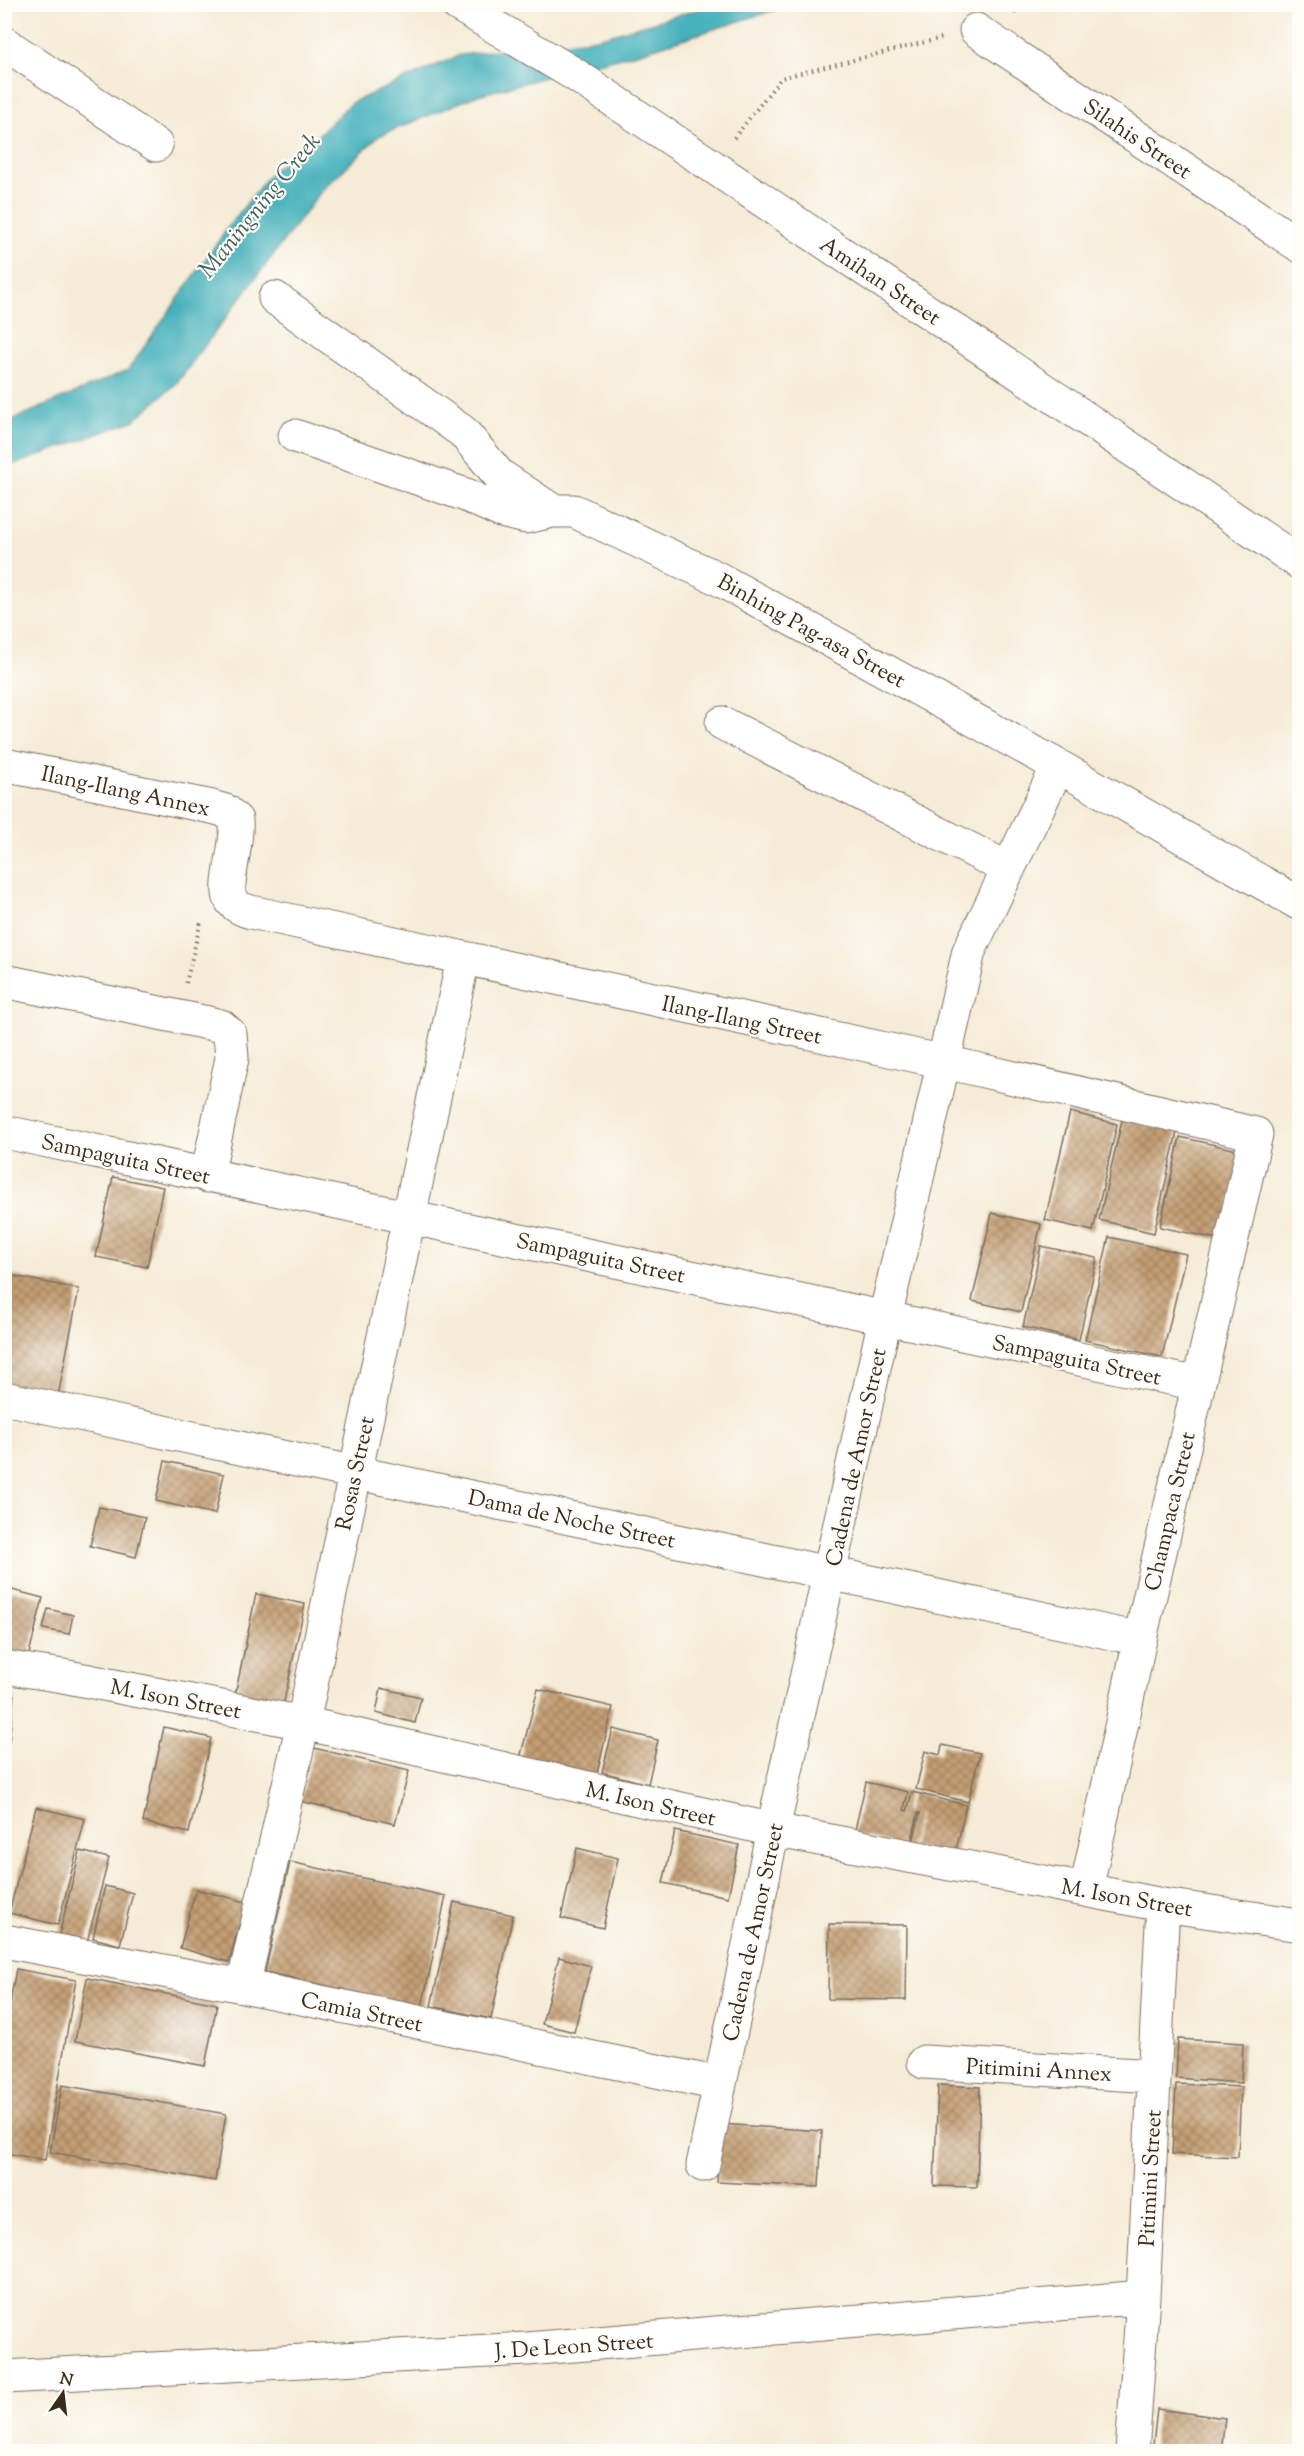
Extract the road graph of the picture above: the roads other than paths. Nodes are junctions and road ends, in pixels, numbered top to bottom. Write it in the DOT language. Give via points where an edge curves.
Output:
graph roads {
  1 [pos="468,11"];
  2 [pos="976,30"];
  3 [pos="4,43"];
  4 [pos="156,145"];
  5 [pos="1299,246"];
  6 [pos="276,298"];
  7 [pos="295,436"];
  8 [pos="554,511"];
  9 [pos="1299,563"];
  10 [pos="722,723"];
  11 [pos="4,765"];
  12 [pos="1058,766"];
  13 [pos="1007,868"];
  14 [pos="230,900"];
  15 [pos="1299,904"];
  16 [pos="463,959"];
  17 [pos="4,981"];
  18 [pos="945,1062"];
  19 [pos="4,1132"];
  20 [pos="1256,1134"];
  21 [pos="207,1176"];
  22 [pos="409,1216"];
  23 [pos="885,1318"];
  24 [pos="1198,1384"];
  25 [pos="4,1398"];
  26 [pos="354,1471"];
  27 [pos="830,1574"];
  28 [pos="1140,1639"];
  29 [pos="4,1667"];
  30 [pos="303,1723"];
  31 [pos="773,1830"];
  32 [pos="1086,1890"];
  33 [pos="1163,1905"];
  34 [pos="1299,1925"];
  35 [pos="4,1941"];
  36 [pos="243,1986"];
  37 [pos="924,2062"];
  38 [pos="1154,2076"];
  39 [pos="720,2084"];
  40 [pos="703,2165"];
  41 [pos="1143,2297"];
  42 [pos="4,2377"];
  43 [pos="1132,2451"];
  1 -- 9 [label="street, Amihan Street" via="574,74"];
  2 -- 5 [label="street, Silahis Street"];
  3 -- 4 [label="street"];
  6 -- 8 [label="street" via="463,432 499,475"];
  7 -- 8 [label="street, Binhing Pag-asa Street" via="466,495 501,511 526,517"];
  8 -- 12 [label="street, Binhing Pag-asa Street" via="574,511 717,578"];
  10 -- 13 [label="street"];
  11 -- 14 [label="street, Ilang-Ilang Annex" via="226,811 236,820 238,833 228,888"];
  12 -- 13 [label="street, Cadena de Amor Street"];
  12 -- 15 [label="street, Binhing Pag-asa Street"];
  13 -- 18 [label="street, Cadena de Amor Street" via="969,951"];
  14 -- 16 [label="street, Ilang-Ilang Street" via="251,912"];
  16 -- 18 [label="street, Ilang-Ilang Street"];
  16 -- 22 [label="street, Rosas Street"];
  17 -- 21 [label="street" via="221,1026 230,1034 232,1045"];
  18 -- 20 [label="street, Ilang-Ilang Street"];
  18 -- 23 [label="street, Cadena de Amor Street"];
  19 -- 21 [label="street, Sampaguita Street"];
  20 -- 24 [label="street, Champaca Street"];
  21 -- 22 [label="street, Sampaguita Street"];
  22 -- 23 [label="street, Sampaguita Street"];
  22 -- 26 [label="street, Rosas Street"];
  23 -- 24 [label="street, Sampaguita Street"];
  23 -- 27 [label="street, Cadena de Amor Street"];
  24 -- 28 [label="street, Champaca Street"];
  25 -- 26 [label="street, Dama de Noche Street"];
  26 -- 27 [label="street, Dama de Noche Street"];
  26 -- 30 [label="street, Rosas Street"];
  27 -- 28 [label="street, Dama de Noche Street"];
  27 -- 31 [label="street, Cadena de Amor Street"];
  28 -- 32 [label="street, Champaca Street"];
  29 -- 30 [label="street, M. Ison Street"];
  30 -- 31 [label="street, M. Ison Street"];
  30 -- 36 [label="street, Rosas Street"];
  31 -- 32 [label="street, M. Ison Street"];
  31 -- 39 [label="street, Cadena de Amor Street"];
  32 -- 33 [label="street, M. Ison Street"];
  33 -- 34 [label="street, M. Ison Street"];
  33 -- 38 [label="street, Pitimini Street"];
  35 -- 36 [label="street, Camia Street"];
  36 -- 39 [label="street, Camia Street"];
  37 -- 38 [label="street, Pitimini Annex"];
  38 -- 41 [label="street, Pitimini Street"];
  39 -- 40 [label="street, Cadena de Amor Street"];
  41 -- 42 [label="street, J. De Leon Street" via="527,2349"];
  41 -- 43 [label="street, Pitimini Street"];
}
